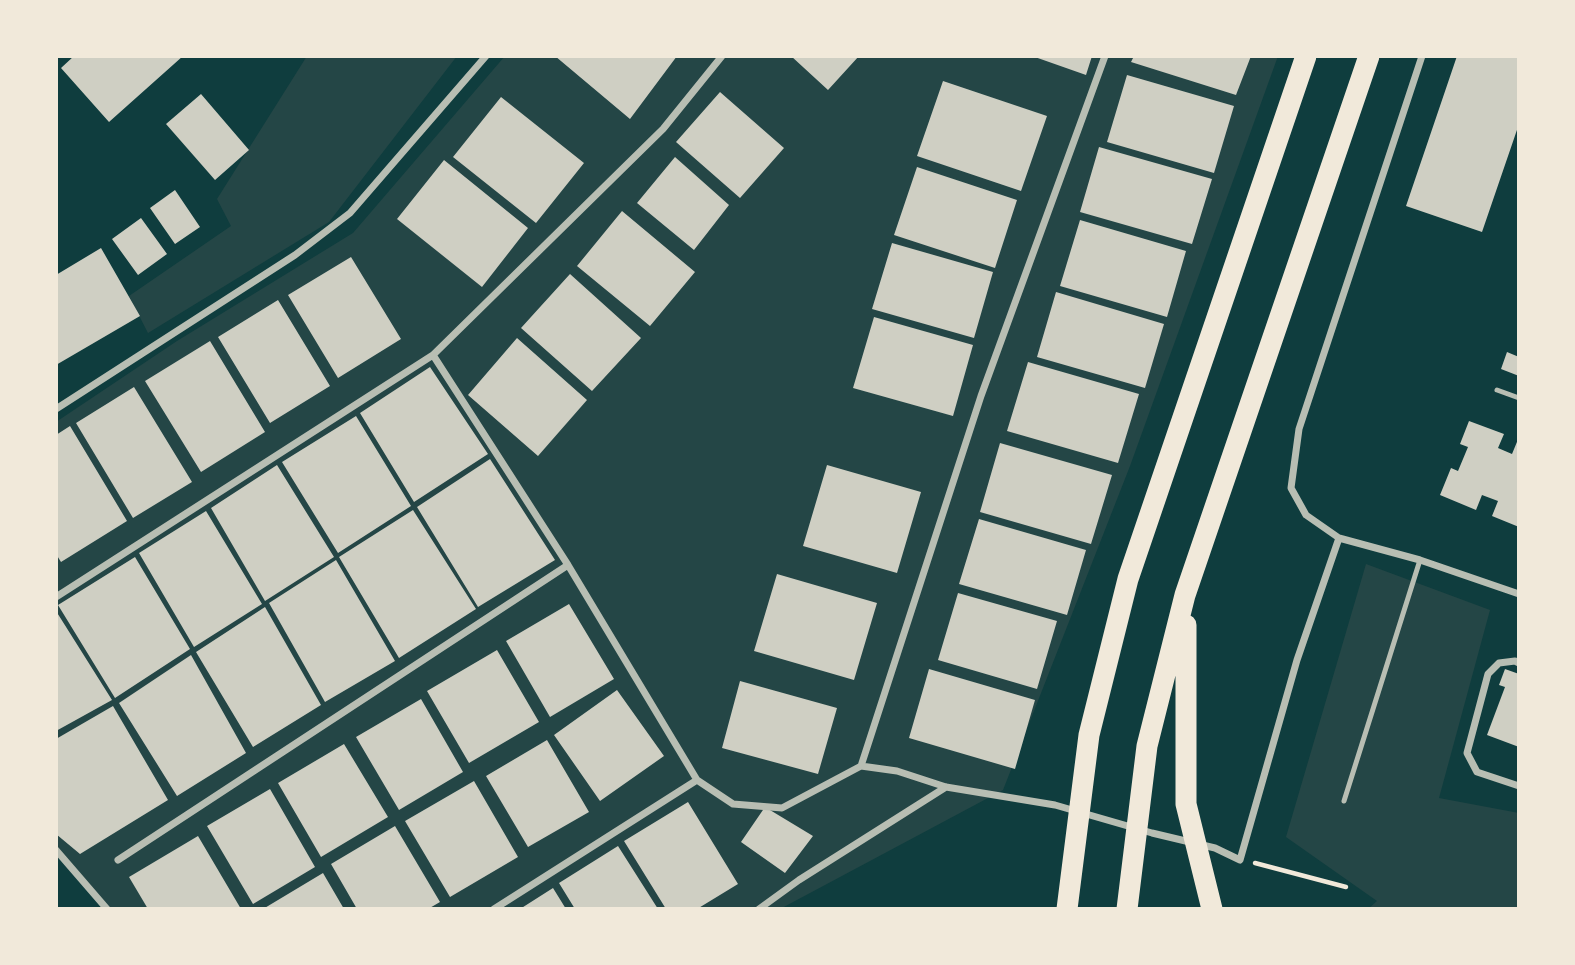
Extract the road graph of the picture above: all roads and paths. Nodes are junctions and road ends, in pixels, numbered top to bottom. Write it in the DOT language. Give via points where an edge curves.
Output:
graph roads {
  1 [pos="486,56"];
  2 [pos="722,56"];
  3 [pos="1105,56"];
  4 [pos="1306,56"];
  5 [pos="1369,56"];
  6 [pos="1422,56"];
  7 [pos="433,355"];
  8 [pos="1497,390"];
  9 [pos="1519,398"];
  10 [pos="56,409"];
  11 [pos="1339,538"];
  12 [pos="1420,560"];
  13 [pos="568,565"];
  14 [pos="1519,594"];
  15 [pos="1185,595"];
  16 [pos="56,597"];
  17 [pos="1519,663"];
  18 [pos="860,766"];
  19 [pos="697,780"];
  20 [pos="1519,786"];
  21 [pos="946,787"];
  22 [pos="1344,801"];
  23 [pos="56,850"];
  24 [pos="118,860"];
  25 [pos="1240,860"];
  26 [pos="1346,887"];
  27 [pos="1066,904"];
  28 [pos="107,909"];
  29 [pos="494,909"];
  30 [pos="759,909"];
  31 [pos="1127,909"];
  32 [pos="1212,909"];
  1 -- 10 [label="street" via="350,213 295,255"];
  2 -- 7 [label="street" via="663,129"];
  3 -- 18 [label="street" via="981,396"];
  4 -- 27 [label="highway" via="1128,579 1089,735"];
  5 -- 15 [label="highway"];
  6 -- 11 [label="street" via="1299,429 1292,488 1306,514"];
  7 -- 13 [label="street"];
  7 -- 16 [label="street"];
  8 -- 9 [label="lane"];
  11 -- 12 [label="street"];
  11 -- 25 [label="street" via="1297,660"];
  12 -- 14 [label="street"];
  12 -- 22 [label="lane"];
  13 -- 19 [label="street"];
  13 -- 24 [label="street"];
  15 -- 31 [label="highway" via="1147,746"];
  15 -- 32 [label="highway" via="1186,804"];
  17 -- 20 [label="street" via="1499,663 1488,674 1467,753 1477,772"];
  18 -- 19 [label="street" via="782,808 733,804"];
  18 -- 21 [label="street" via="897,771"];
  19 -- 29 [label="street"];
  21 -- 25 [label="street" via="1055,805 1215,848"];
  21 -- 30 [label="street"];
  23 -- 28 [label="street"];
  25 -- 26 [label="path"];
}
